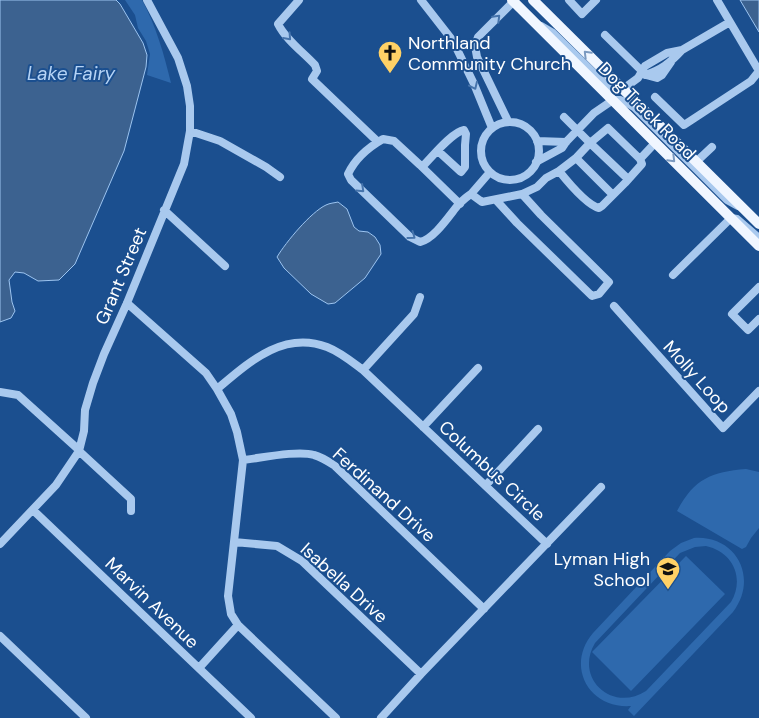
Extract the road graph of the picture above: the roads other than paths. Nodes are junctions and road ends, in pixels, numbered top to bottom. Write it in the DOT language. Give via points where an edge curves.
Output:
graph roads {
  1 [pos="146,0"];
  2 [pos="299,0"];
  3 [pos="421,0"];
  4 [pos="514,0"];
  5 [pos="533,0"];
  6 [pos="569,0"];
  7 [pos="596,0"];
  8 [pos="717,0"];
  9 [pos="534,22"];
  10 [pos="730,22"];
  11 [pos="605,35"];
  12 [pos="682,50"];
  13 [pos="659,58"];
  14 [pos="667,64"];
  15 [pos="759,71"];
  16 [pos="642,74"];
  17 [pos="623,89"];
  18 [pos="655,96"];
  19 [pos="613,100"];
  20 [pos="564,118"];
  21 [pos="508,122"];
  22 [pos="492,128"];
  23 [pos="190,131"];
  24 [pos="576,131"];
  25 [pos="537,141"];
  26 [pos="378,142"];
  27 [pos="566,142"];
  28 [pos="655,142"];
  29 [pos="590,143"];
  30 [pos="712,147"];
  31 [pos="438,151"];
  32 [pos="576,158"];
  33 [pos="640,160"];
  34 [pos="536,162"];
  35 [pos="696,162"];
  36 [pos="422,167"];
  37 [pos="558,171"];
  38 [pos="490,172"];
  39 [pos="280,177"];
  40 [pos="628,179"];
  41 [pos="470,194"];
  42 [pos="522,194"];
  43 [pos="613,195"];
  44 [pos="496,200"];
  45 [pos="460,204"];
  46 [pos="164,210"];
  47 [pos="744,210"];
  48 [pos="731,218"];
  49 [pos="759,224"];
  50 [pos="759,238"];
  51 [pos="759,246"];
  52 [pos="225,266"];
  53 [pos="672,275"];
  54 [pos="759,287"];
  55 [pos="420,297"];
  56 [pos="127,303"];
  57 [pos="614,306"];
  58 [pos="759,319"];
  59 [pos="478,368"];
  60 [pos="362,370"];
  61 [pos="217,389"];
  62 [pos="759,391"];
  63 [pos="0,392"];
  64 [pos="424,427"];
  65 [pos="538,429"];
  66 [pos="79,451"];
  67 [pos="243,460"];
  68 [pos="486,486"];
  69 [pos="601,487"];
  70 [pos="33,510"];
  71 [pos="131,511"];
  72 [pos="234,542"];
  73 [pos="0,544"];
  74 [pos="547,544"];
  75 [pos="484,609"];
  76 [pos="238,625"];
  77 [pos="0,636"];
  78 [pos="199,668"];
  79 [pos="421,674"];
  80 [pos="86,718"];
  81 [pos="251,718"];
  82 [pos="336,718"];
  83 [pos="381,718"];
  1 -- 23 [label="street, Grant Street" via="184,73 190,106"];
  2 -- 26 [label="street, one-way" via="278,24 315,65 317,71 312,79"];
  3 -- 22 [label="street, one-way" via="453,41"];
  4 -- 9 [label="main road, Dog Track Road"];
  21 -- 4 [label="street, one-way" via="475,46 478,37"];
  17 -- 5 [label="main road, Dog Track Road, one-way"];
  6 -- 7 [label="street" via="582,14"];
  8 -- 10 [label="street"];
  9 -- 17 [label="street" via="553,33 608,87"];
  9 -- 19 [label="main road, Dog Track Road"];
  10 -- 12 [label="street"];
  10 -- 15 [label="street"];
  11 -- 16 [label="street"];
  12 -- 13 [label="street"];
  12 -- 14 [label="street"];
  13 -- 14 [label="street"];
  13 -- 16 [label="street" via="645,66"];
  14 -- 16 [label="street"];
  15 -- 18 [label="street" via="751,81 684,125"];
  16 -- 17 [label="street"];
  17 -- 35 [label="main road, Dog Track Road"];
  19 -- 24 [label="street"];
  19 -- 28 [label="main road, Dog Track Road"];
  19 -- 47 [label="street" via="634,108 727,200"];
  20 -- 24 [label="street"];
  21 -- 22 [label="street"];
  21 -- 25 [label="street" via="525,125"];
  22 -- 38 [label="street" via="482,139 480,149 481,159"];
  23 -- 39 [label="street" via="220,141"];
  23 -- 46 [label="street, Grant Street" via="184,164"];
  24 -- 27 [label="street"];
  24 -- 29 [label="street"];
  25 -- 27 [label="street"];
  25 -- 34 [label="street"];
  26 -- 36 [label="street" via="383,138 394,141"];
  26 -- 45 [label="street, one-way" via="365,152 348,174 410,237 420,242 425,240"];
  27 -- 34 [label="street" via="557,152"];
  28 -- 33 [label="street"];
  28 -- 48 [label="main road, Dog Track Road, one-way"];
  29 -- 32 [label="street"];
  29 -- 33 [label="street" via="608,128"];
  29 -- 40 [label="street"];
  30 -- 35 [label="street"];
  31 -- 31 [label="street" via="458,131 464,130 465,167 461,172"];
  31 -- 36 [label="street"];
  32 -- 37 [label="street"];
  32 -- 43 [label="street"];
  33 -- 40 [label="street" via="642,164"];
  34 -- 38 [label="street" via="531,171 513,180"];
  35 -- 47 [label="main road, Dog Track Road"];
  36 -- 45 [label="street"];
  37 -- 42 [label="street"];
  37 -- 43 [label="street" via="594,207 599,208"];
  38 -- 41 [label="street"];
  40 -- 43 [label="street"];
  41 -- 44 [label="street" via="482,202"];
  41 -- 45 [label="street"];
  42 -- 44 [label="street"];
  42 -- 44 [label="street" via="609,282 599,294 592,296"];
  46 -- 52 [label="street"];
  46 -- 56 [label="street, Grant Street"];
  47 -- 49 [label="main road, Dog Track Road"];
  48 -- 50 [label="street" via="737,219"];
  48 -- 51 [label="main road, Dog Track Road"];
  48 -- 53 [label="street"];
  54 -- 58 [label="street" via="732,314 748,330"];
  55 -- 60 [label="street" via="414,314"];
  56 -- 61 [label="street" via="206,373"];
  56 -- 66 [label="street, Grant Street" via="93,383"];
  57 -- 62 [label="street, Molly Loop" via="723,428"];
  59 -- 64 [label="street"];
  60 -- 61 [label="street, Columbus Circle" via="327,347 297,343 264,352"];
  60 -- 64 [label="street, Columbus Circle"];
  61 -- 67 [label="street" via="231,414"];
  63 -- 66 [label="street" via="18,395"];
  64 -- 68 [label="street, Columbus Circle"];
  65 -- 68 [label="street"];
  66 -- 70 [label="street, Grant Street" via="56,485"];
  66 -- 71 [label="street" via="131,498"];
  67 -- 72 [label="street"];
  67 -- 75 [label="street, Ferdinand Drive" via="299,453 313,454 326,460"];
  68 -- 74 [label="street, Columbus Circle"];
  69 -- 74 [label="street"];
  70 -- 73 [label="street, Grant Street"];
  70 -- 78 [label="street, Marvin Avenue"];
  72 -- 76 [label="street" via="228,596"];
  72 -- 79 [label="street, Isabella Drive" via="277,546 302,561"];
  74 -- 75 [label="street, Columbus Circle"];
  75 -- 79 [label="street, Columbus Circle"];
  76 -- 78 [label="street"];
  76 -- 82 [label="street"];
  77 -- 80 [label="street"];
  78 -- 81 [label="street, Marvin Avenue"];
  79 -- 83 [label="street, Columbus Circle"];
}
